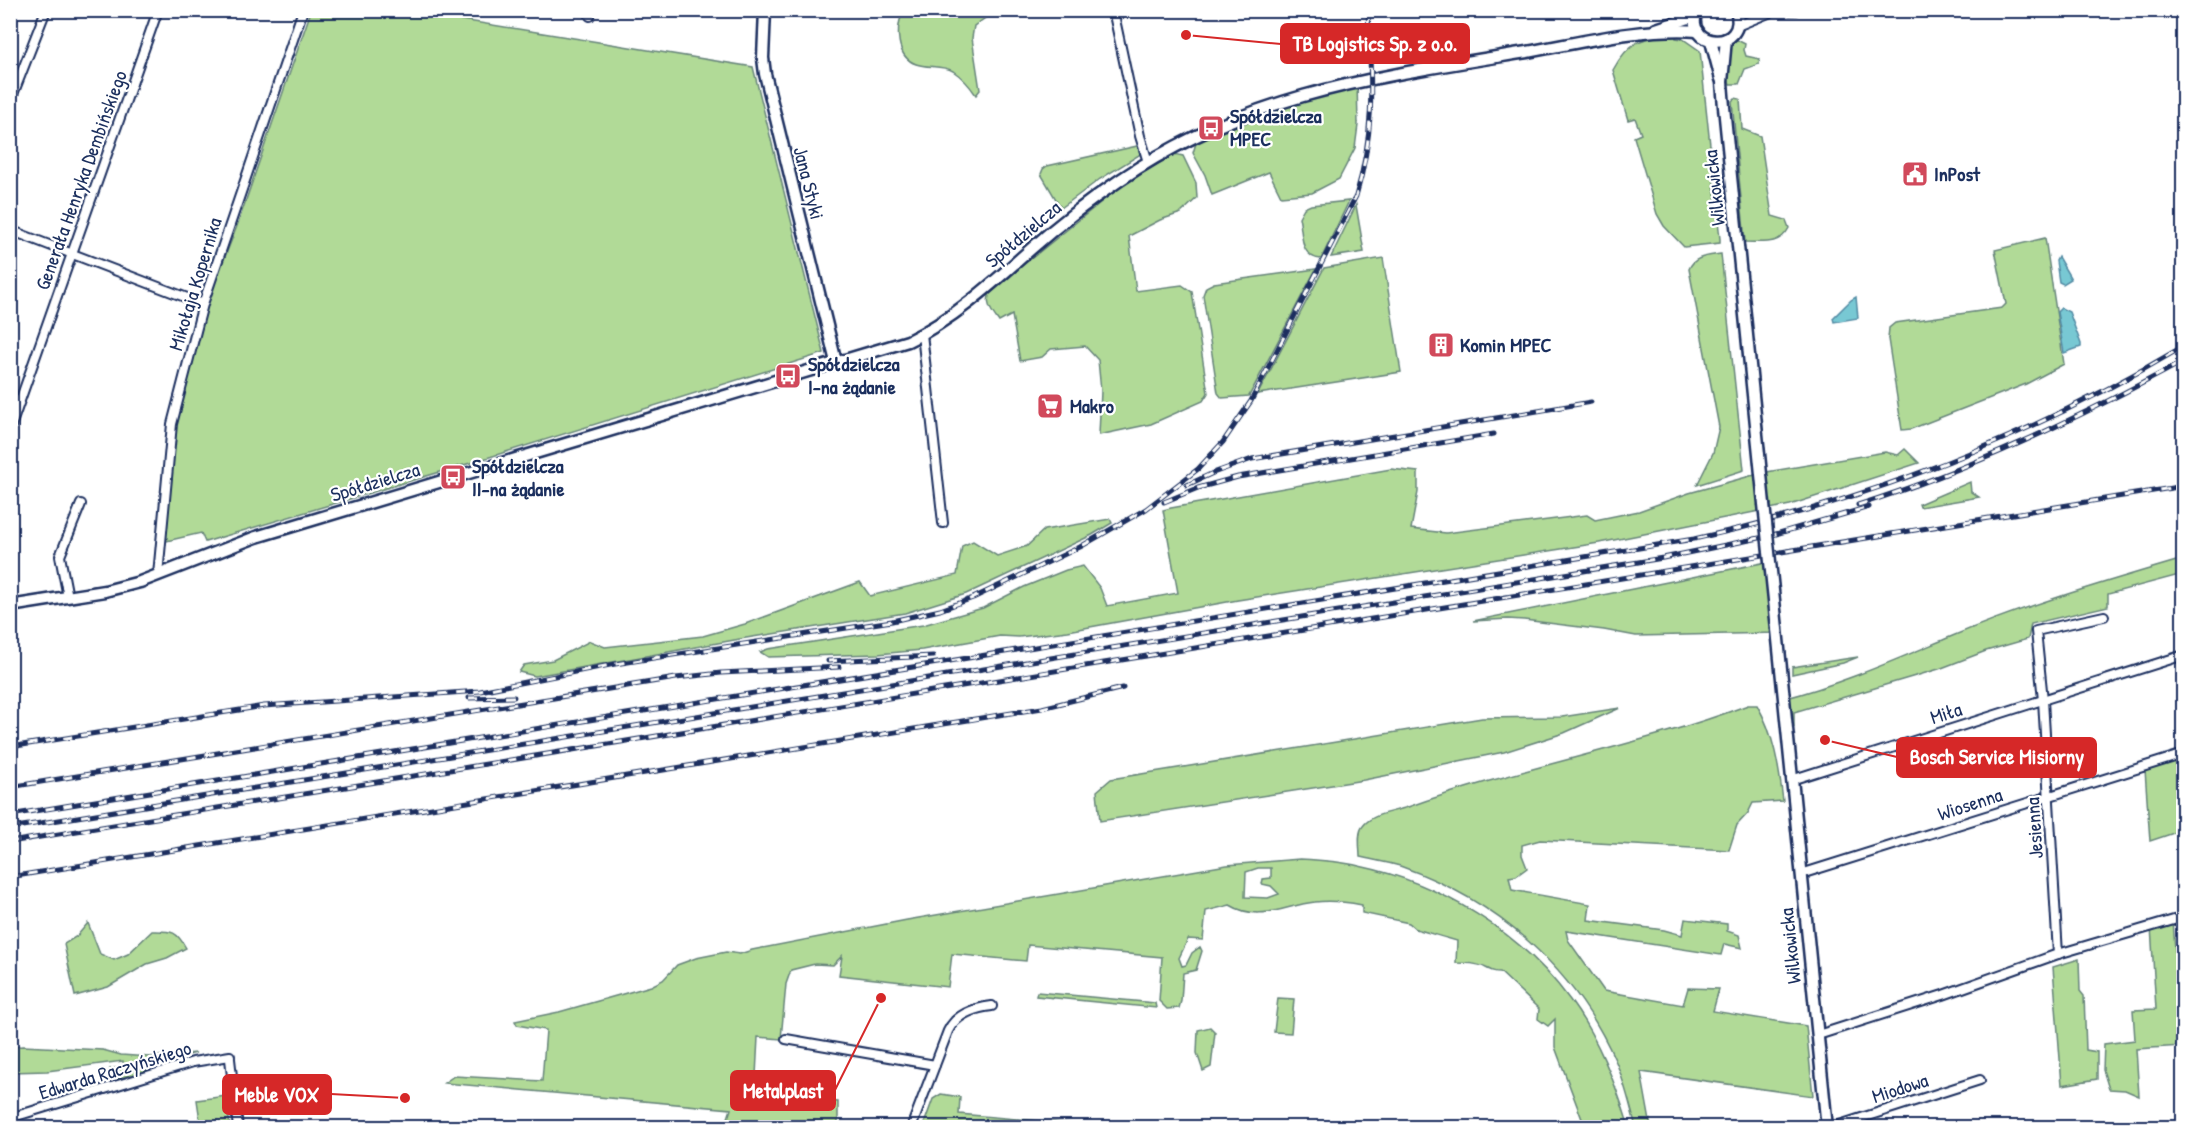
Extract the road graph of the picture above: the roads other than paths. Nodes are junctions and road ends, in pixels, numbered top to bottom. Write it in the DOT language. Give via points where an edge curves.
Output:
graph roads {
  1 [pos="46,10"];
  2 [pos="158,10"];
  3 [pos="303,10"];
  4 [pos="765,10"];
  5 [pos="1113,10"];
  6 [pos="1736,10"];
  7 [pos="1762,10"];
  8 [pos="1796,10"];
  9 [pos="1772,12"];
  10 [pos="1696,13"];
  11 [pos="1737,26"];
  12 [pos="1650,31"];
  13 [pos="1698,31"];
  14 [pos="1726,39"];
  15 [pos="1711,41"];
  16 [pos="1722,82"];
  17 [pos="10,102"];
  18 [pos="1148,162"];
  19 [pos="10,230"];
  20 [pos="71,254"];
  21 [pos="203,304"];
  22 [pos="922,334"];
  23 [pos="836,362"];
  24 [pos="10,429"];
  25 [pos="81,504"];
  26 [pos="943,523"];
  27 [pos="158,575"];
  28 [pos="68,597"];
  29 [pos="10,606"];
  30 [pos="2104,616"];
  31 [pos="2184,655"];
  32 [pos="2043,700"];
  33 [pos="2184,754"];
  34 [pos="1791,780"];
  35 [pos="2048,796"];
  36 [pos="1801,874"];
  37 [pos="2184,916"];
  38 [pos="2058,954"];
  39 [pos="992,1006"];
  40 [pos="1818,1035"];
  41 [pos="786,1039"];
  42 [pos="935,1065"];
  43 [pos="1980,1080"];
  44 [pos="10,1118"];
  45 [pos="238,1128"];
  46 [pos="911,1128"];
  47 [pos="1829,1128"];
  1 -- 17 [label="street"];
  2 -- 20 [label="street, Generała Henryka Dembińskiego"];
  3 -- 21 [label="street, Mikołaja Kopernika"];
  4 -- 23 [label="street, Jana Styki" via="765,74"];
  5 -- 18 [label="street"];
  6 -- 11 [label="street"];
  7 -- 9 [label="street"];
  8 -- 9 [label="street"];
  9 -- 11 [label="street"];
  10 -- 12 [label="street, Spółdzielcza"];
  10 -- 13 [label="street"];
  11 -- 14 [label="street"];
  12 -- 13 [label="street, Spółdzielcza"];
  12 -- 18 [label="street, Spółdzielcza" via="1371,78 1316,91 1216,126"];
  13 -- 15 [label="street"];
  14 -- 15 [label="street"];
  14 -- 16 [label="street, Wilkowicka"];
  15 -- 16 [label="street, Wilkowicka"];
  16 -- 34 [label="street, Wilkowicka, bridge"];
  18 -- 22 [label="street, Spółdzielcza" via="1094,197 994,282"];
  19 -- 20 [label="street"];
  20 -- 21 [label="street"];
  20 -- 24 [label="street, Generała Henryka Dembińskiego"];
  21 -- 27 [label="street, Mikołaja Kopernika" via="172,424"];
  22 -- 23 [label="street, Spółdzielcza"];
  22 -- 26 [label="street"];
  23 -- 27 [label="street, Spółdzielcza" via="256,537"];
  25 -- 28 [label="street" via="60,556"];
  27 -- 28 [label="street, Spółdzielcza"];
  28 -- 29 [label="street, Spółdzielcza"];
  30 -- 32 [label="street" via="2036,631"];
  31 -- 32 [label="street, Miła"];
  32 -- 34 [label="street, Miła"];
  32 -- 35 [label="street, Jesienna"];
  33 -- 35 [label="street, Wiosenna"];
  34 -- 36 [label="street, Wilkowicka"];
  35 -- 36 [label="street, Wiosenna"];
  35 -- 38 [label="street, Jesienna"];
  36 -- 40 [label="street, Wilkowicka"];
  37 -- 38 [label="street"];
  38 -- 40 [label="street"];
  39 -- 42 [label="street" via="955,1019"];
  40 -- 47 [label="street, Wilkowicka"];
  41 -- 42 [label="street"];
  42 -- 46 [label="street"];
  43 -- 47 [label="street, Miodowa"];
  44 -- 45 [label="street, Edwarda Raczyńskiego" via="193,1062 230,1058"];
}
